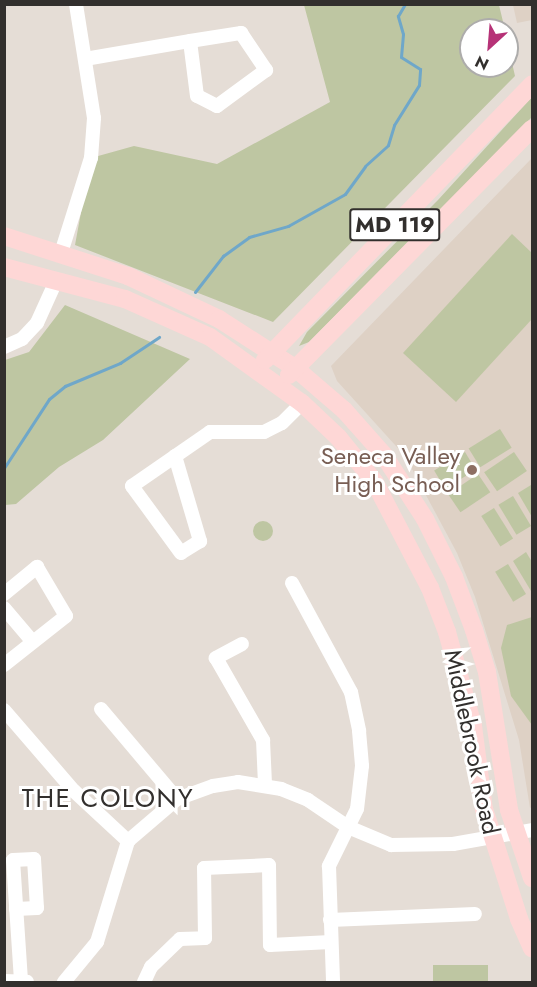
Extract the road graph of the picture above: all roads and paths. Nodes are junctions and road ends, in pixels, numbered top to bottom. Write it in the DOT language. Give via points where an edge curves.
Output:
graph roads {
  1 [pos="76,4"];
  2 [pos="190,41"];
  3 [pos="85,59"];
  4 [pos="532,84"];
  5 [pos="532,129"];
  6 [pos="4,236"];
  7 [pos="61,253"];
  8 [pos="4,267"];
  9 [pos="56,281"];
  10 [pos="4,347"];
  11 [pos="272,352"];
  12 [pos="295,368"];
  13 [pos="258,369"];
  14 [pos="281,386"];
  15 [pos="302,403"];
  16 [pos="175,456"];
  17 [pos="292,583"];
  18 [pos="4,594"];
  19 [pos="4,608"];
  20 [pos="32,640"];
  21 [pos="242,644"];
  22 [pos="4,665"];
  23 [pos="101,709"];
  24 [pos="4,710"];
  25 [pos="265,784"];
  26 [pos="177,799"];
  27 [pos="348,828"];
  28 [pos="525,831"];
  29 [pos="492,837"];
  30 [pos="128,841"];
  31 [pos="532,878"];
  32 [pos="16,909"];
  33 [pos="475,914"];
  34 [pos="330,920"];
  35 [pos="331,942"];
  36 [pos="532,948"];
  37 [pos="4,981"];
  38 [pos="24,981"];
  39 [pos="64,982"];
  40 [pos="144,982"];
  41 [pos="333,982"];
  1 -- 3 [label="street"];
  2 -- 2 [label="street" via="241,33 266,70 217,106 197,96"];
  2 -- 3 [label="street"];
  3 -- 7 [label="street" via="94,118 91,158"];
  4 -- 11 [label="main road, MD 119"];
  5 -- 12 [label="main road, MD 119"];
  6 -- 7 [label="main road, Middlebrook Road"];
  7 -- 11 [label="main road, Middlebrook Road" via="179,297"];
  8 -- 9 [label="main road, Middlebrook Road"];
  9 -- 10 [label="street" via="37,323 22,339"];
  9 -- 13 [label="main road, Middlebrook Road" via="171,316"];
  11 -- 12 [label="main road, Middlebrook Road"];
  11 -- 13 [label="main road, MD 119"];
  12 -- 14 [label="main road, MD 119"];
  12 -- 28 [label="main road, Middlebrook Road" via="344,410 383,454 425,519 454,577 487,672 509,810"];
  13 -- 14 [label="main road, Middlebrook Road"];
  14 -- 15 [label="main road, Middlebrook Road"];
  15 -- 16 [label="street" via="282,423 264,432 210,432"];
  15 -- 29 [label="main road, Middlebrook Road" via="338,437 374,481 430,588 464,683"];
  16 -- 16 [label="street" via="132,486 181,553 200,541"];
  17 -- 27 [label="street" via="351,692 362,766 357,809"];
  18 -- 20 [label="street" via="37,567 66,616"];
  19 -- 20 [label="street"];
  20 -- 22 [label="street"];
  21 -- 25 [label="street" via="216,658 263,740"];
  23 -- 26 [label="street"];
  24 -- 30 [label="street" via="74,791"];
  25 -- 26 [label="street" via="213,786"];
  25 -- 27 [label="street" via="308,800"];
  26 -- 30 [label="street"];
  27 -- 29 [label="street" via="391,845 420,847"];
  27 -- 34 [label="street" via="329,866"];
  28 -- 29 [label="street"];
  28 -- 31 [label="main road, Middlebrook Road"];
  29 -- 36 [label="main road, Middlebrook Road"];
  30 -- 39 [label="street" via="96,942"];
  32 -- 38 [label="street"];
  33 -- 34 [label="street"];
  34 -- 35 [label="street"];
  35 -- 40 [label="street" via="270,945 268,865 204,868 205,938 180,939 151,967"];
  35 -- 41 [label="street"];
  37 -- 38 [label="street"];
}
